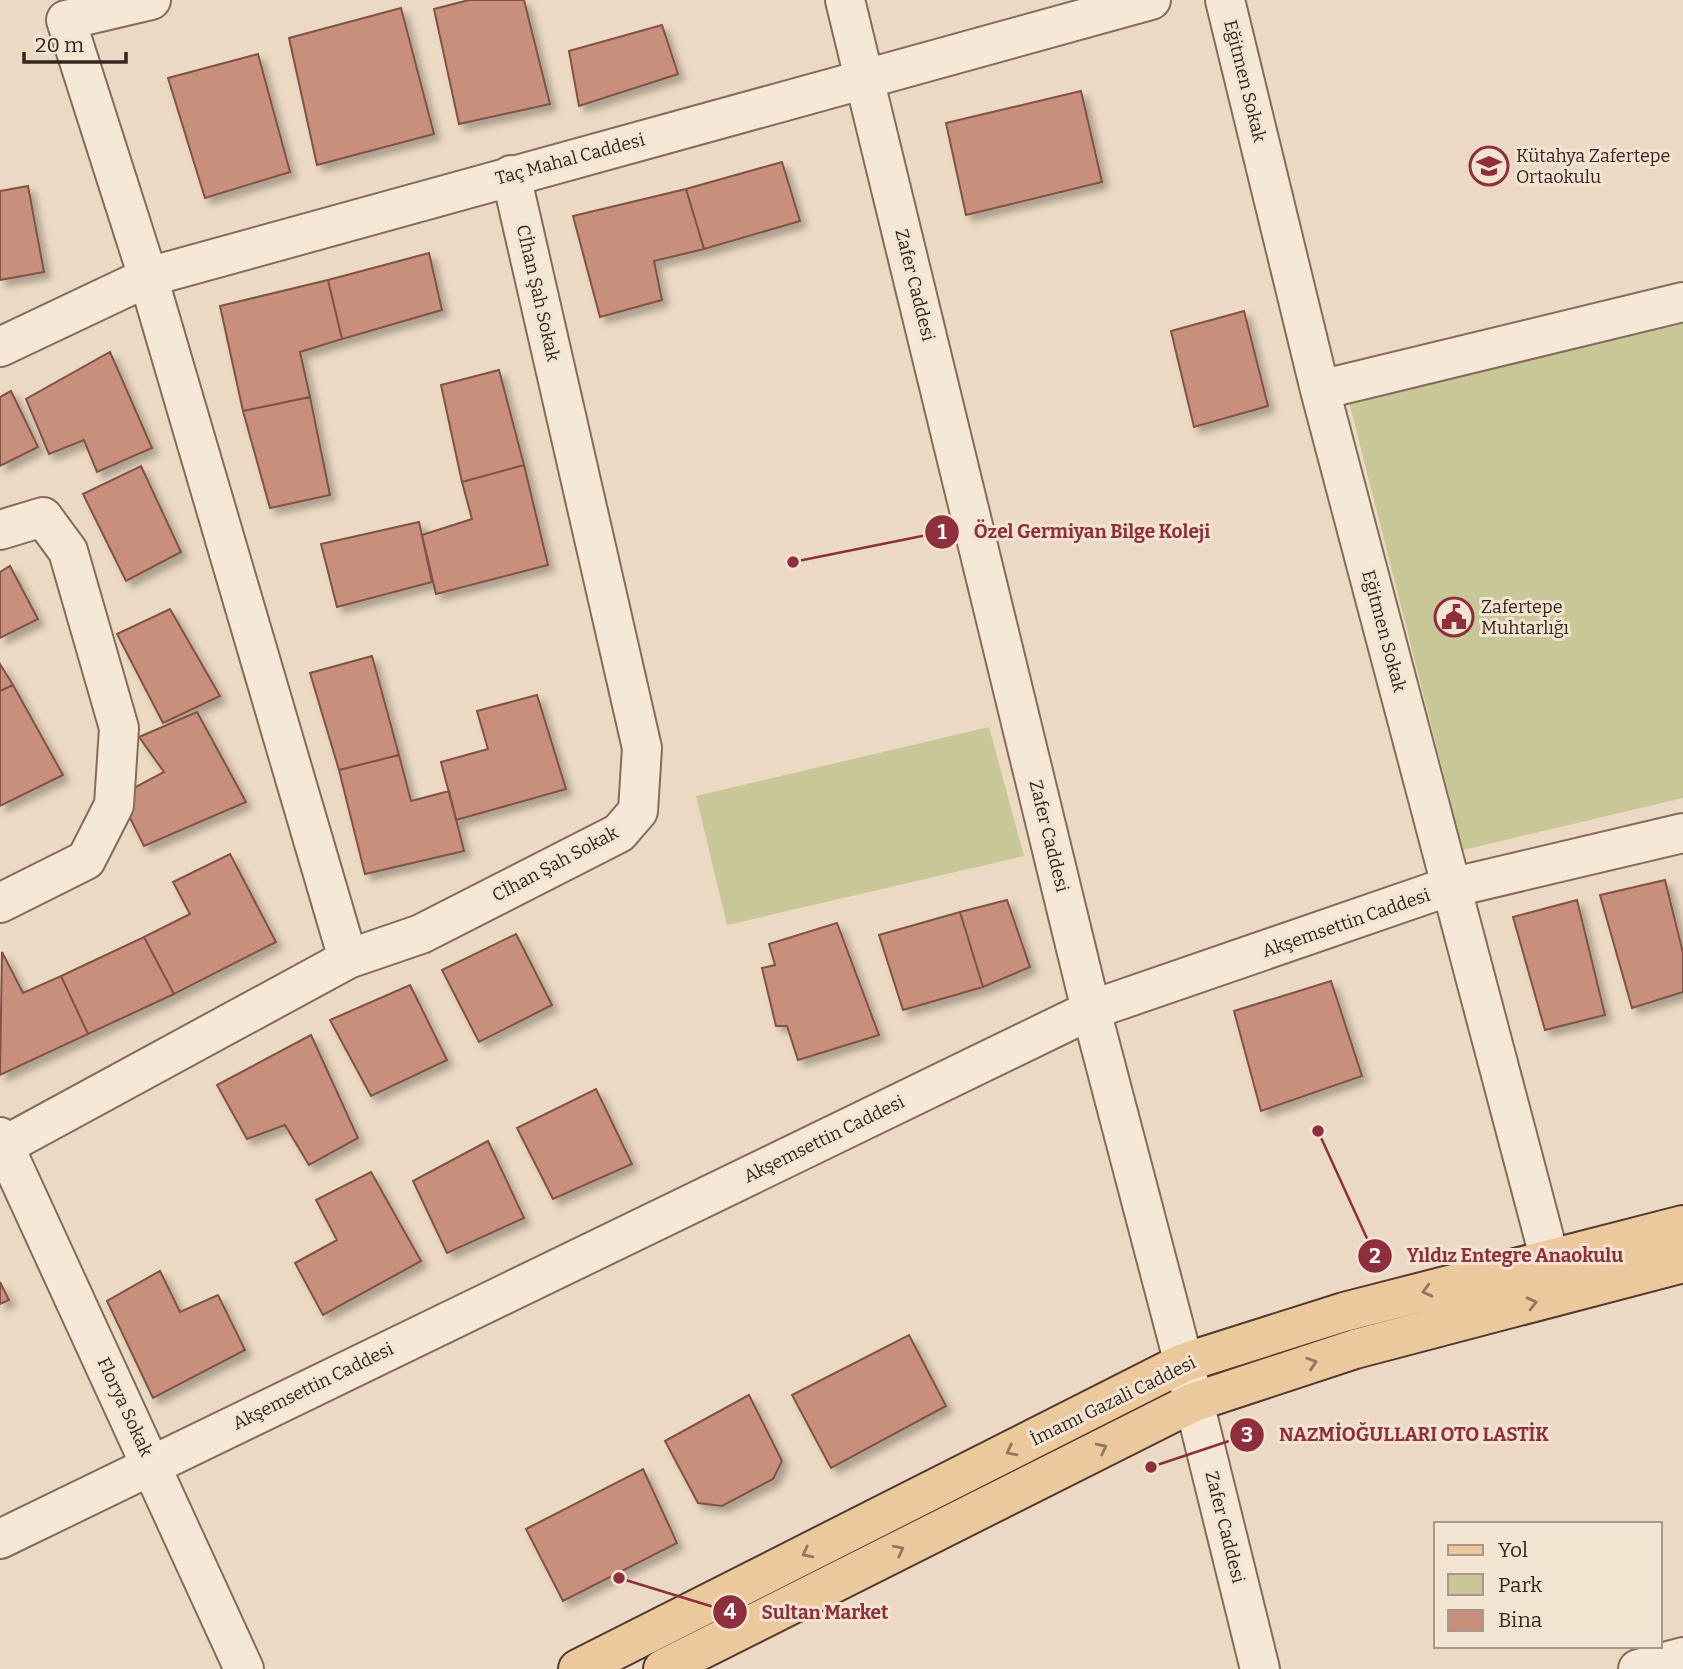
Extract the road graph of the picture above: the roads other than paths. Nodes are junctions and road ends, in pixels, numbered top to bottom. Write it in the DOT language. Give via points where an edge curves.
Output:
graph roads {
  1 [pos="151,0"];
  2 [pos="845,0"];
  3 [pos="1151,0"];
  4 [pos="1225,0"];
  5 [pos="865,79"];
  6 [pos="511,175"];
  7 [pos="148,276"];
  8 [pos="1683,302"];
  9 [pos="0,347"];
  10 [pos="1320,390"];
  11 [pos="0,530"];
  12 [pos="1683,833"];
  13 [pos="1452,888"];
  14 [pos="0,903"];
  15 [pos="348,958"];
  16 [pos="1091,1010"];
  17 [pos="2,1143"];
  18 [pos="1683,1225"];
  19 [pos="1550,1260"];
  20 [pos="1683,1264"];
  21 [pos="1183,1363"];
  22 [pos="1194,1402"];
  23 [pos="151,1464"];
  24 [pos="0,1539"];
  25 [pos="1683,1657"];
  26 [pos="244,1669"];
  27 [pos="578,1669"];
  28 [pos="663,1669"];
  29 [pos="1260,1669"];
  30 [pos="1638,1669"];
  1 -- 7 [label="street" via="66,20"];
  2 -- 5 [label="street, Zafer Caddesi"];
  3 -- 5 [label="street, Taç Mahal Caddesi"];
  4 -- 10 [label="street, Eğitmen Sokak"];
  5 -- 6 [label="street, Taç Mahal Caddesi"];
  5 -- 16 [label="street, Zafer Caddesi"];
  6 -- 7 [label="street, Taç Mahal Caddesi"];
  6 -- 15 [label="street, Cİhan Şah Sokak" via="642,748 638,811 619,833 421,934"];
  7 -- 9 [label="street, Taç Mahal Caddesi"];
  7 -- 15 [label="street"];
  8 -- 10 [label="street"];
  10 -- 13 [label="street, Eğitmen Sokak"];
  11 -- 14 [label="street" via="43,517 68,551 120,728 114,805 86,860"];
  12 -- 13 [label="street, Akşemsettin Caddesi"];
  13 -- 16 [label="street, Akşemsettin Caddesi"];
  13 -- 19 [label="street, Eğitmen Sokak"];
  15 -- 17 [label="street, Cİhan Şah Sokak"];
  16 -- 21 [label="street, Zafer Caddesi"];
  16 -- 23 [label="street, Akşemsettin Caddesi"];
  17 -- 23 [label="street, Florya Sokak"];
  18 -- 19 [label="main road, İmamı Gazali Caddesi"];
  19 -- 21 [label="main road, İmamı Gazali Caddesi, one-way" via="1344,1312"];
  22 -- 20 [label="main road, İmamı Gazali Caddesi, one-way" via="1355,1349"];
  21 -- 22 [label="street, Zafer Caddesi"];
  21 -- 27 [label="main road, İmamı Gazali Caddesi, one-way"];
  28 -- 22 [label="main road, İmamı Gazali Caddesi, one-way"];
  22 -- 29 [label="street, Zafer Caddesi"];
  23 -- 24 [label="street, Akşemsettin Caddesi"];
  23 -- 26 [label="street, Florya Sokak"];
  25 -- 30 [label="street"];
}
